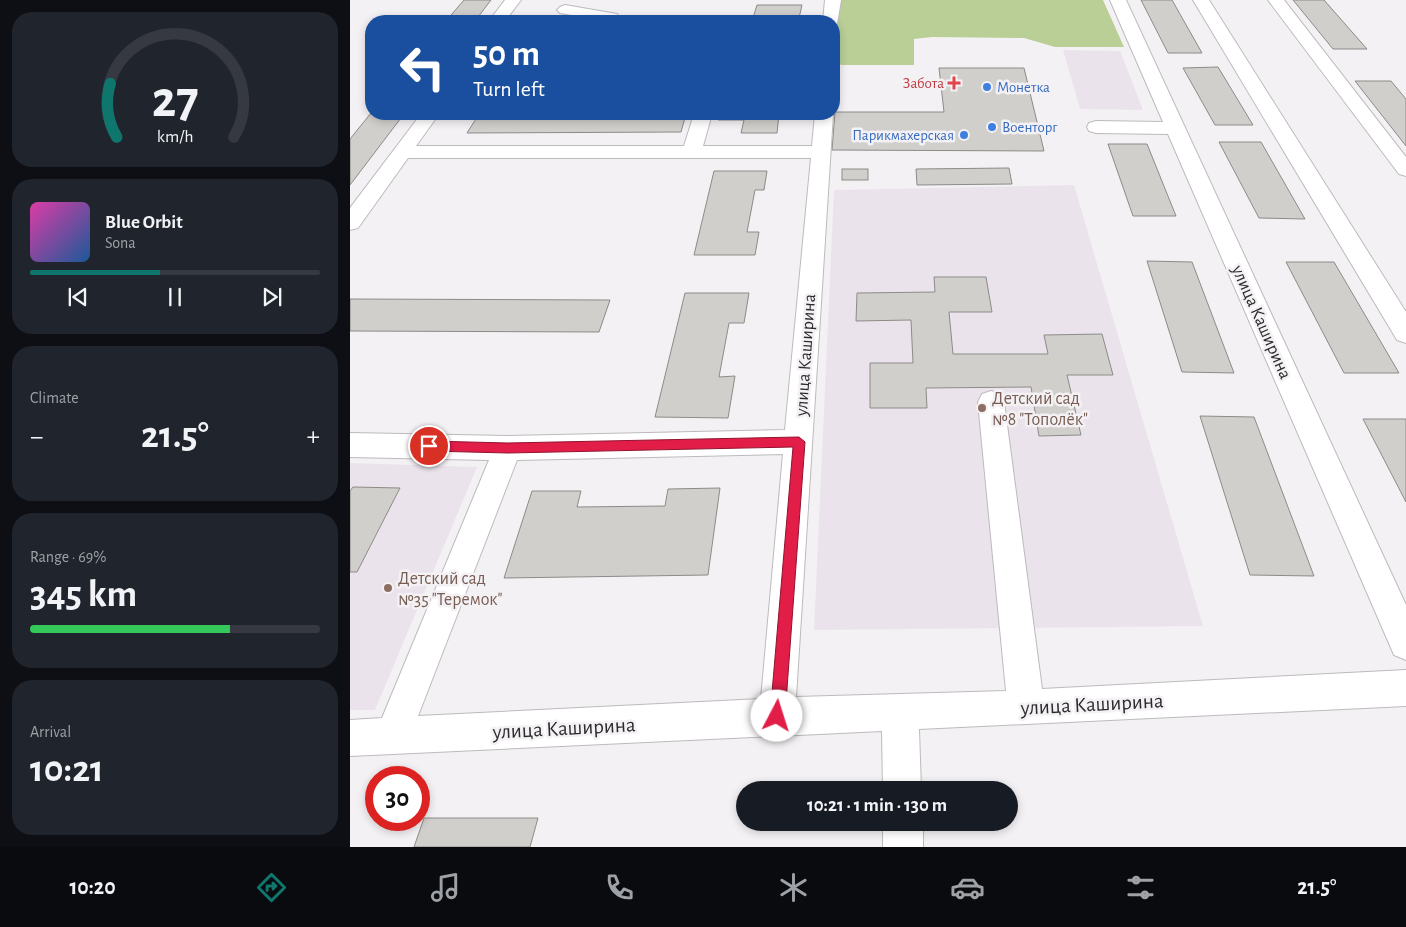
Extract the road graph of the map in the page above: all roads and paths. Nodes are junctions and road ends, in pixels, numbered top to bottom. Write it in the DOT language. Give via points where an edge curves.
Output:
graph roads {
  1 [pos="513,0"];
  2 [pos="833,0"];
  3 [pos="1118,0"];
  4 [pos="1201,0"];
  5 [pos="1276,0"];
  6 [pos="565,10"];
  7 [pos="502,15"];
  8 [pos="599,15"];
  9 [pos="832,15"];
  10 [pos="426,120"];
  11 [pos="701,120"];
  12 [pos="824,120"];
  13 [pos="1096,127"];
  14 [pos="1175,128"];
  15 [pos="402,152"];
  16 [pos="692,152"];
  17 [pos="821,152"];
  18 [pos="1406,170"];
  19 [pos="350,224"];
  20 [pos="1406,333"];
  21 [pos="991,402"];
  22 [pos="799,442"];
  23 [pos="350,445"];
  24 [pos="508,448"];
  25 [pos="1406,643"];
  26 [pos="1406,688"];
  27 [pos="1026,708"];
  28 [pos="900,712"];
  29 [pos="777,716"];
  30 [pos="392,737"];
  31 [pos="350,738"];
  32 [pos="902,781"];
  33 [pos="903,831"];
  34 [pos="903,847"];
  1 -- 7 [label="street"];
  2 -- 9 [label="street"];
  3 -- 14 [label="street, улица Каширина"];
  4 -- 20 [label="street"];
  5 -- 18 [label="street"];
  6 -- 8 [label="street"];
  10 -- 15 [label="street"];
  11 -- 16 [label="street"];
  12 -- 17 [label="street, улица Каширина"];
  13 -- 14 [label="street"];
  14 -- 25 [label="street, улица Каширина"];
  15 -- 16 [label="street"];
  15 -- 19 [label="street"];
  16 -- 17 [label="street"];
  17 -- 22 [label="street, улица Каширина"];
  21 -- 27 [label="street"];
  22 -- 24 [label="street"];
  22 -- 29 [label="street, улица Каширина"];
  23 -- 24 [label="street"];
  24 -- 30 [label="street"];
  26 -- 27 [label="street, улица Каширина"];
  27 -- 28 [label="street, улица Каширина"];
  28 -- 29 [label="street, улица Каширина"];
  28 -- 32 [label="street"];
  29 -- 30 [label="street, улица Каширина"];
  30 -- 31 [label="street, улица Каширина"];
  33 -- 34 [label="street"];
}
